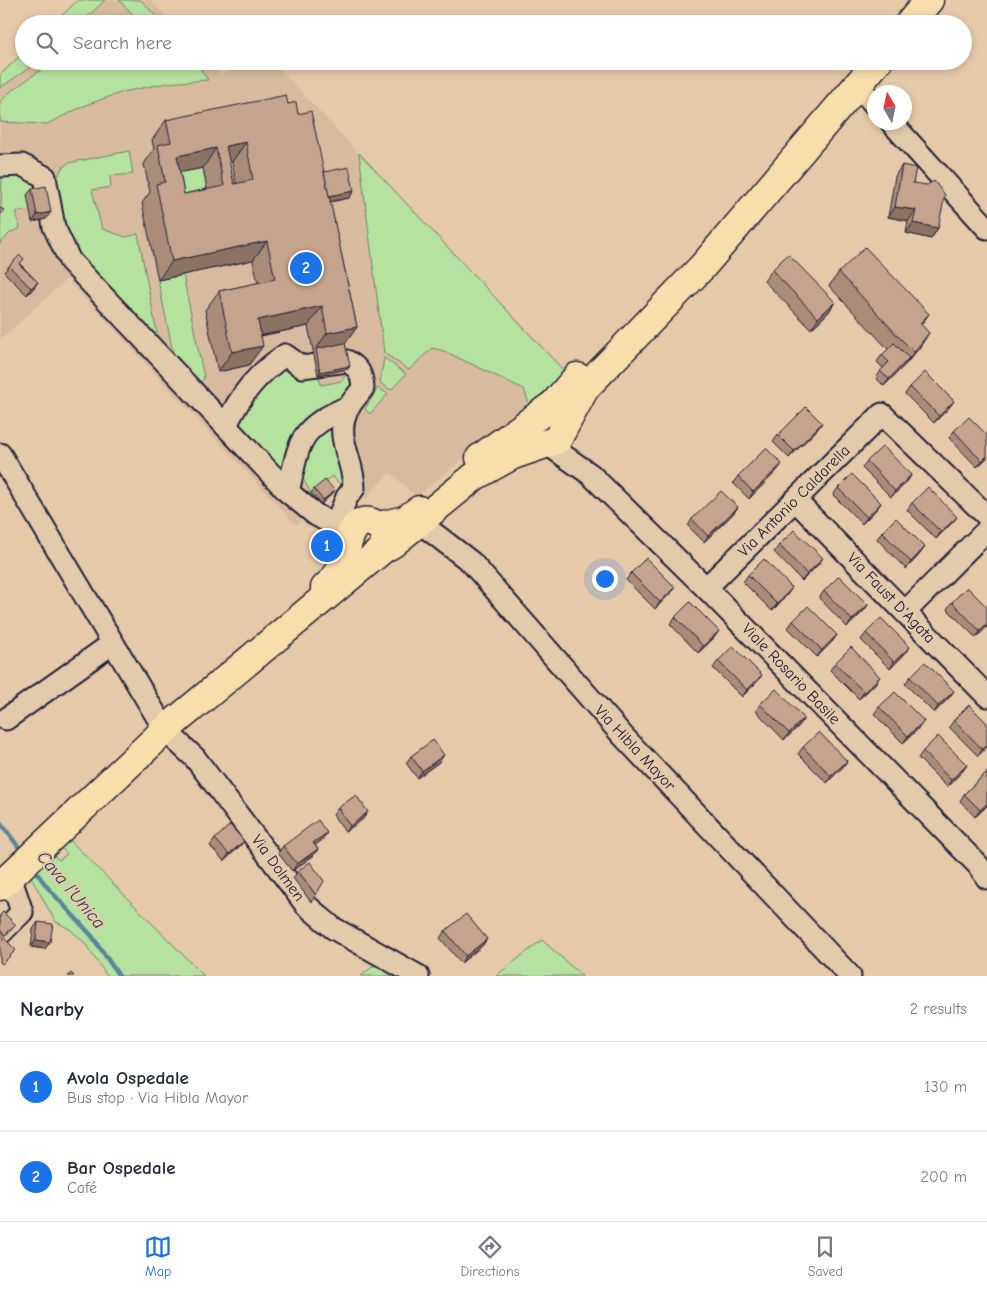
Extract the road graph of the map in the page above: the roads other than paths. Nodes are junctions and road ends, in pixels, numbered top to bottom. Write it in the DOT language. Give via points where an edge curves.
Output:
graph roads {
  1 [pos="929,0"];
  2 [pos="916,15"];
  3 [pos="875,70"];
  4 [pos="866,94"];
  5 [pos="899,130"];
  6 [pos="0,166"];
  7 [pos="987,228"];
  8 [pos="348,407"];
  9 [pos="226,426"];
  10 [pos="548,430"];
  11 [pos="0,454"];
  12 [pos="288,492"];
  13 [pos="795,500"];
  14 [pos="987,516"];
  15 [pos="419,522"];
  16 [pos="987,530"];
  17 [pos="344,535"];
  18 [pos="379,544"];
  19 [pos="706,588"];
  20 [pos="305,612"];
  21 [pos="905,612"];
  22 [pos="113,643"];
  23 [pos="987,696"];
  24 [pos="6,719"];
  25 [pos="165,730"];
  26 [pos="984,866"];
  27 [pos="10,876"];
  28 [pos="0,934"];
  29 [pos="418,976"];
  30 [pos="850,976"];
  1 -- 2 [label="main road"];
  3 -- 4 [label="main road"];
  4 -- 10 [label="main road" via="629,340 576,379 554,404"];
  5 -- 7 [label="street"];
  6 -- 9 [label="street" via="22,165 45,177 54,227 70,261"];
  8 -- 9 [label="street" via="363,388 361,373 356,366 348,361 302,367 284,355 251,383"];
  8 -- 12 [label="street" via="317,422 306,433 298,448"];
  8 -- 17 [label="street" via="342,423 343,441 354,473 354,488 347,497"];
  9 -- 12 [label="street"];
  10 -- 15 [label="main road" via="475,476"];
  10 -- 18 [label="main road" via="491,450"];
  10 -- 19 [label="street, Viale Rosario Basile"];
  11 -- 22 [label="street, Via Dolmen"];
  12 -- 17 [label="street"];
  13 -- 14 [label="street, Via Antonio Caldarella" via="882,414"];
  13 -- 19 [label="street, Via Antonio Caldarella"];
  13 -- 21 [label="street, Via Faust D'Agata"];
  15 -- 18 [label="main road"];
  15 -- 30 [label="street, Via Hibla Mayor" via="471,562 623,736"];
  16 -- 21 [label="street"];
  17 -- 18 [label="main road" via="358,556 363,558"];
  17 -- 20 [label="main road" via="339,572"];
  18 -- 20 [label="main road" via="336,590"];
  19 -- 26 [label="street, Viale Rosario Basile"];
  20 -- 25 [label="main road"];
  21 -- 23 [label="street, Via Faust D'Agata"];
  22 -- 24 [label="street"];
  22 -- 25 [label="street, Via Dolmen"];
  25 -- 27 [label="main road"];
  25 -- 29 [label="street, Via Dolmen" via="195,758 306,906 333,928"];
  27 -- 28 [label="street" via="22,912"];
}
